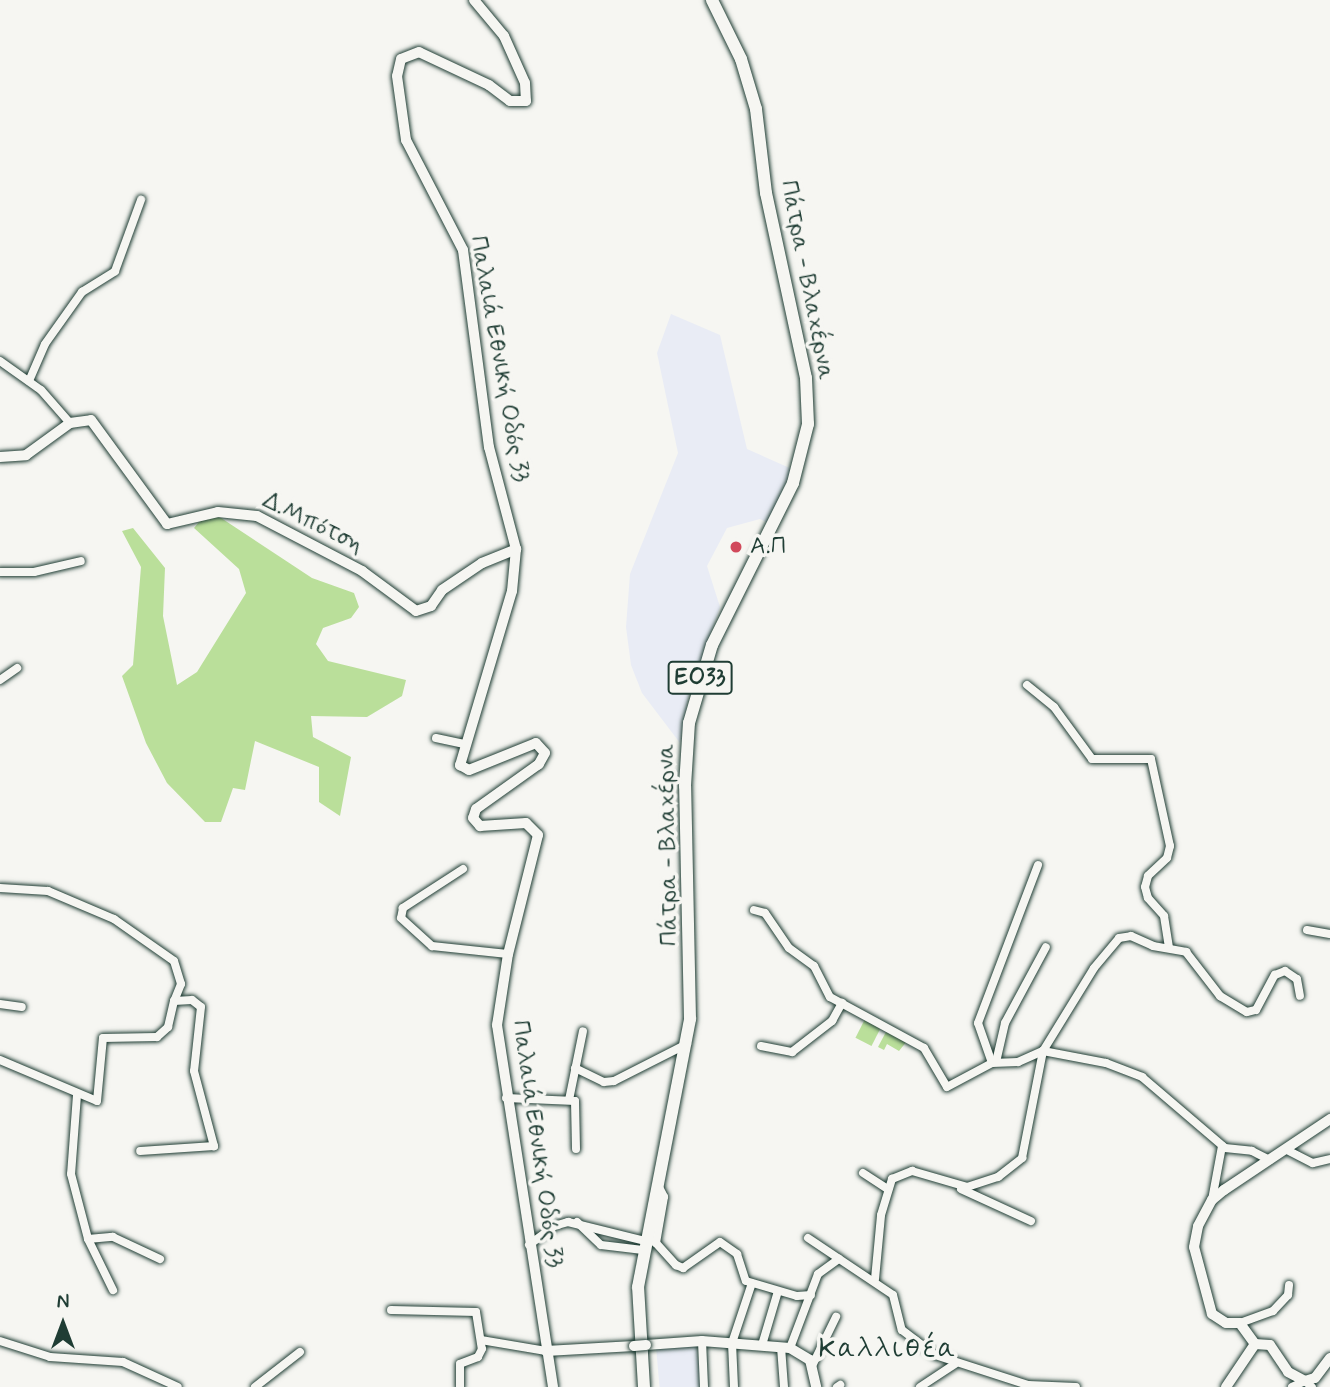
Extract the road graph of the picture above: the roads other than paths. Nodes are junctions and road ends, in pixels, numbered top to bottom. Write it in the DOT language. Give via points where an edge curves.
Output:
graph roads {
  1 [pos="474,0"];
  2 [pos="712,0"];
  3 [pos="141,200"];
  4 [pos="0,361"];
  5 [pos="29,381"];
  6 [pos="70,423"];
  7 [pos="0,457"];
  8 [pos="516,549"];
  9 [pos="81,561"];
  10 [pos="0,572"];
  11 [pos="17,668"];
  12 [pos="0,680"];
  13 [pos="1027,685"];
  14 [pos="436,737"];
  15 [pos="465,744"];
  16 [pos="1038,865"];
  17 [pos="463,869"];
  18 [pos="0,888"];
  19 [pos="754,911"];
  20 [pos="1307,930"];
  21 [pos="1330,934"];
  22 [pos="1046,947"];
  23 [pos="1169,948"];
  24 [pos="508,954"];
  25 [pos="1300,996"];
  26 [pos="174,1001"];
  27 [pos="842,1003"];
  28 [pos="0,1004"];
  29 [pos="22,1007"];
  30 [pos="583,1031"];
  31 [pos="687,1044"];
  32 [pos="761,1046"];
  33 [pos="1043,1051"];
  34 [pos="0,1060"];
  35 [pos="994,1063"];
  36 [pos="575,1068"];
  37 [pos="77,1095"];
  38 [pos="506,1098"];
  39 [pos="569,1100"];
  40 [pos="1330,1119"];
  41 [pos="1222,1146"];
  42 [pos="576,1149"];
  43 [pos="1285,1149"];
  44 [pos="140,1151"];
  45 [pos="1330,1159"];
  46 [pos="1270,1160"];
  47 [pos="863,1173"];
  48 [pos="657,1183"];
  49 [pos="953,1186"];
  50 [pos="888,1189"];
  51 [pos="1212,1200"];
  52 [pos="1031,1221"];
  53 [pos="577,1222"];
  54 [pos="88,1238"];
  55 [pos="808,1238"];
  56 [pos="529,1245"];
  57 [pos="644,1246"];
  58 [pos="160,1259"];
  59 [pos="839,1259"];
  60 [pos="875,1279"];
  61 [pos="752,1283"];
  62 [pos="1289,1285"];
  63 [pos="113,1290"];
  64 [pos="778,1291"];
  65 [pos="811,1295"];
  66 [pos="391,1310"];
  67 [pos="836,1317"];
  68 [pos="1240,1323"];
  69 [pos="481,1340"];
  70 [pos="0,1341"];
  71 [pos="702,1341"];
  72 [pos="732,1343"];
  73 [pos="1255,1344"];
  74 [pos="762,1345"];
  75 [pos="0,1346"];
  76 [pos="786,1347"];
  77 [pos="21,1350"];
  78 [pos="546,1351"];
  79 [pos="300,1352"];
  80 [pos="1330,1358"];
  81 [pos="955,1364"];
  82 [pos="812,1366"];
  83 [pos="1308,1384"];
  84 [pos="178,1387"];
  85 [pos="255,1387"];
  86 [pos="460,1387"];
  87 [pos="553,1387"];
  88 [pos="644,1387"];
  89 [pos="704,1387"];
  90 [pos="734,1387"];
  91 [pos="784,1387"];
  92 [pos="816,1387"];
  93 [pos="920,1387"];
  94 [pos="1076,1387"];
  95 [pos="1226,1387"];
  96 [pos="1292,1387"];
  1 -- 8 [label="main road, Παλαιά Εθνική Οδός 33" via="504,36 525,83 526,101 516,103 474,78 412,52 398,66 400,108 419,172 463,250 489,447"];
  2 -- 31 [label="main road, Πάτρα - Βλαχέρνα / ΕΟ33" via="741,59 756,109 766,193 806,378 808,424 793,483 712,645 689,723 685,786 691,974"];
  3 -- 5 [label="street" via="115,271 82,292 45,344"];
  4 -- 5 [label="street"];
  5 -- 6 [label="street"];
  6 -- 7 [label="main road" via="26,455"];
  6 -- 8 [label="main road, Δ.Μπότση" via="96,422 166,524 218,512 257,516 362,571 416,611 431,606 442,590 482,563"];
  8 -- 15 [label="main road, Παλαιά Εθνική Οδός 33" via="512,591"];
  9 -- 10 [label="street" via="34,572"];
  11 -- 12 [label="street"];
  13 -- 23 [label="street" via="1054,707 1092,759 1150,759 1170,846 1167,858 1148,876 1145,887 1148,898 1164,916"];
  14 -- 15 [label="street"];
  15 -- 24 [label="main road, Παλαιά Εθνική Οδός 33" via="460,765 469,770 526,745 541,744 545,753 539,764 473,813 480,826 526,823 538,835"];
  16 -- 35 [label="street" via="978,1023"];
  17 -- 24 [label="street" via="403,908 401,918 432,946"];
  18 -- 26 [label="street" via="70,898 160,948 180,972"];
  19 -- 27 [label="street" via="765,913 789,948 819,972 822,988"];
  20 -- 21 [label="street"];
  22 -- 35 [label="street" via="1005,1023"];
  23 -- 25 [label="street" via="1191,955 1220,996 1247,1012 1256,1010 1275,975 1285,971 1297,979"];
  23 -- 33 [label="street" via="1131,936 1115,941"];
  24 -- 38 [label="main road, Παλαιά Εθνική Οδός 33" via="497,1026"];
  26 -- 37 [label="street" via="172,1019 157,1037 103,1038 100,1098 95,1102"];
  26 -- 44 [label="street" via="192,1000 201,1007 194,1071 215,1146"];
  27 -- 32 [label="street" via="832,1021 792,1052"];
  27 -- 35 [label="street" via="924,1048 947,1087"];
  28 -- 29 [label="street"];
  30 -- 36 [label="street"];
  31 -- 36 [label="street" via="614,1081 604,1082"];
  31 -- 48 [label="main road, Πάτρα - Βλαχέρνα / ΕΟ33"];
  33 -- 35 [label="street" via="1018,1062"];
  33 -- 41 [label="street" via="1105,1063 1142,1077"];
  33 -- 49 [label="street" via="1022,1158 979,1185"];
  34 -- 37 [label="street"];
  36 -- 39 [label="street"];
  37 -- 54 [label="street" via="70,1168"];
  38 -- 39 [label="street"];
  38 -- 56 [label="main road, Παλαιά Εθνική Οδός 33"];
  39 -- 42 [label="street" via="578,1108"];
  40 -- 43 [label="main road"];
  41 -- 46 [label="street" via="1252,1151"];
  41 -- 51 [label="street"];
  43 -- 45 [label="street" via="1313,1163"];
  43 -- 46 [label="main road"];
  46 -- 51 [label="main road"];
  47 -- 50 [label="street"];
  48 -- 57 [label="main road, Πάτρα - Βλαχέρνα / ΕΟ33"];
  48 -- 61 [label="street" via="664,1197 657,1248 683,1268 720,1242 737,1254 742,1278"];
  49 -- 50 [label="street" via="912,1171 892,1179"];
  49 -- 52 [label="street"];
  50 -- 60 [label="street"];
  51 -- 68 [label="main road" via="1198,1226 1194,1247 1212,1314 1226,1323"];
  53 -- 56 [label="street" via="554,1226"];
  53 -- 57 [label="street"];
  53 -- 57 [label="street" via="601,1245"];
  54 -- 58 [label="street" via="113,1237"];
  54 -- 63 [label="street"];
  55 -- 59 [label="street"];
  56 -- 78 [label="main road, Παλαιά Εθνική Οδός 33"];
  57 -- 88 [label="main road, Πάτρα - Βλαχέρνα / ΕΟ33" via="636,1298"];
  59 -- 60 [label="street"];
  59 -- 65 [label="street" via="818,1274"];
  60 -- 81 [label="street" via="893,1295 902,1330 912,1341"];
  61 -- 64 [label="street"];
  61 -- 72 [label="street"];
  62 -- 68 [label="street" via="1288,1296 1273,1311"];
  64 -- 65 [label="street"];
  64 -- 74 [label="street"];
  65 -- 76 [label="street"];
  66 -- 69 [label="street" via="474,1310"];
  67 -- 82 [label="street"];
  68 -- 73 [label="main road"];
  69 -- 78 [label="street"];
  69 -- 86 [label="street" via="481,1354 457,1369"];
  70 -- 77 [label="street"];
  71 -- 72 [label="main road"];
  71 -- 78 [label="main road, bridge"];
  71 -- 89 [label="street"];
  72 -- 74 [label="main road"];
  72 -- 90 [label="street"];
  73 -- 83 [label="main road" via="1270,1345 1288,1372"];
  73 -- 95 [label="main road"];
  74 -- 76 [label="main road"];
  75 -- 77 [label="street"];
  76 -- 82 [label="main road" via="805,1355"];
  76 -- 91 [label="street"];
  77 -- 84 [label="street" via="50,1357 123,1362"];
  78 -- 87 [label="main road, Παλαιά Εθνική Οδός 33"];
  79 -- 85 [label="street"];
  80 -- 83 [label="main road"];
  81 -- 93 [label="street"];
  81 -- 94 [label="street" via="977,1366 1001,1379 1028,1385"];
  82 -- 92 [label="main road"];
  83 -- 96 [label="street"];
}
